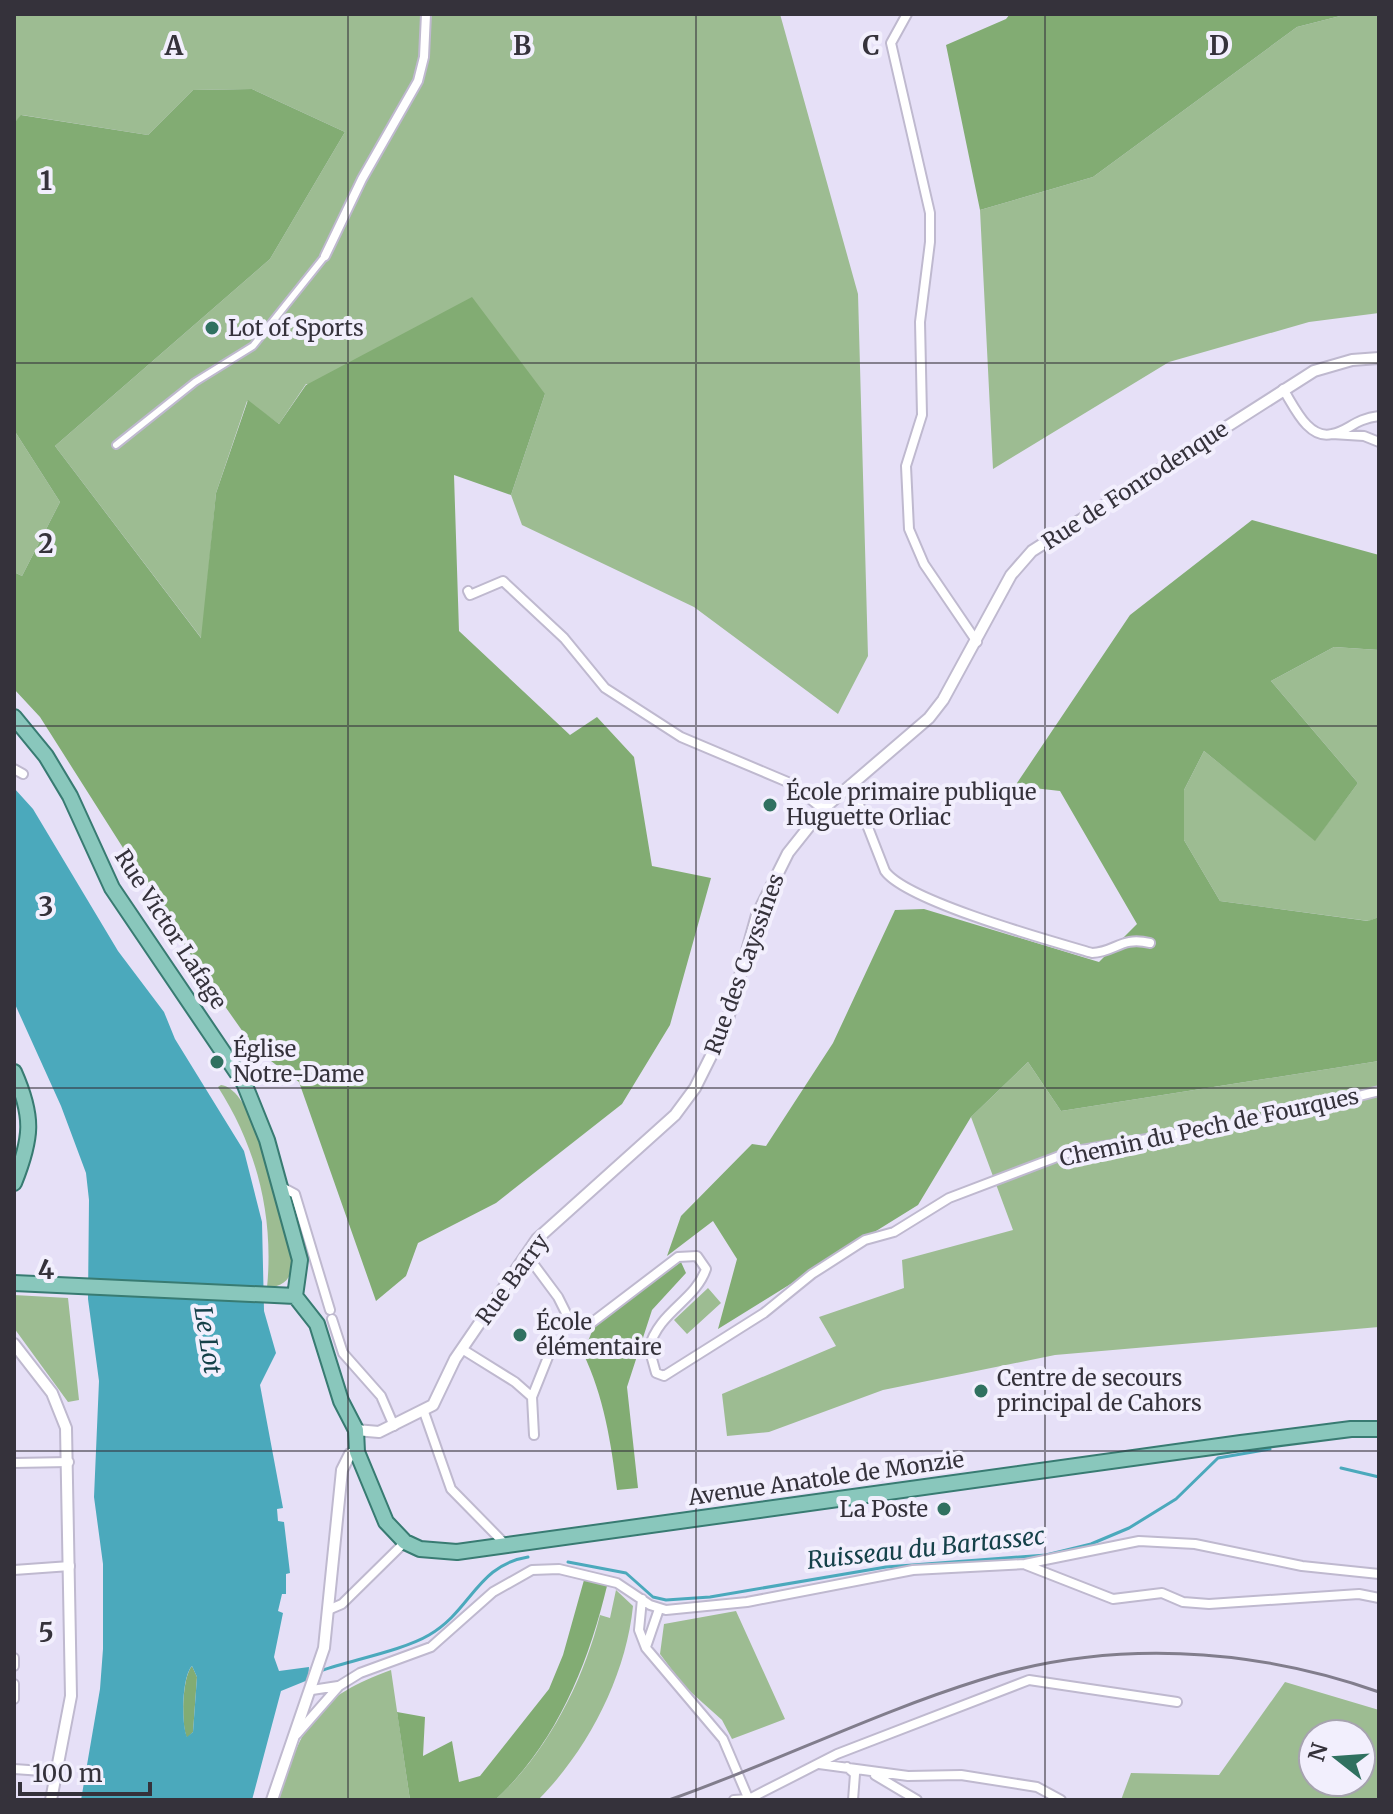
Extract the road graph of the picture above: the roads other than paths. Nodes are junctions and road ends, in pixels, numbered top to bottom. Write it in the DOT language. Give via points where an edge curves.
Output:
graph roads {
  1 [pos="426,14"];
  2 [pos="907,14"];
  3 [pos="325,256"];
  4 [pos="1379,358"];
  5 [pos="1283,389"];
  6 [pos="1379,416"];
  7 [pos="1332,434"];
  8 [pos="1379,442"];
  9 [pos="116,445"];
  10 [pos="468,591"];
  11 [pos="977,642"];
  12 [pos="14,717"];
  13 [pos="851,784"];
  14 [pos="823,809"];
  15 [pos="1150,943"];
  16 [pos="14,1072"];
  17 [pos="1379,1091"];
  18 [pos="21,1140"];
  19 [pos="641,1147"];
  20 [pos="14,1183"];
  21 [pos="279,1186"];
  22 [pos="526,1254"];
  23 [pos="14,1283"];
  24 [pos="295,1296"];
  25 [pos="14,1344"];
  26 [pos="462,1349"];
  27 [pos="550,1352"];
  28 [pos="532,1397"];
  29 [pos="424,1412"];
  30 [pos="394,1426"];
  31 [pos="1379,1429"];
  32 [pos="356,1430"];
  33 [pos="534,1435"];
  34 [pos="357,1452"];
  35 [pos="69,1462"];
  36 [pos="14,1463"];
  37 [pos="405,1542"];
  38 [pos="506,1545"];
  39 [pos="1025,1564"];
  40 [pos="70,1566"];
  41 [pos="14,1570"];
  42 [pos="1379,1574"];
  43 [pos="1379,1598"];
  44 [pos="642,1599"];
  45 [pos="659,1609"];
  46 [pos="328,1610"];
  47 [pos="646,1648"];
  48 [pos="14,1658"];
  49 [pos="14,1666"];
  50 [pos="14,1684"];
  51 [pos="313,1686"];
  52 [pos="339,1686"];
  53 [pos="14,1699"];
  54 [pos="325,1699"];
  55 [pos="1177,1702"];
  56 [pos="297,1735"];
  57 [pos="818,1764"];
  58 [pos="847,1767"];
  59 [pos="14,1769"];
  60 [pos="57,1772"];
  61 [pos="871,1773"];
  62 [pos="749,1799"];
  63 [pos="51,1800"];
  64 [pos="272,1800"];
  65 [pos="734,1800"];
  66 [pos="853,1800"];
  67 [pos="917,1800"];
  68 [pos="1061,1800"];
  1 -- 3 [label="street" via="418,81"];
  2 -- 11 [label="street" via="893,34 893,59 921,166 930,228 920,322 922,415 906,466 909,529 924,564"];
  3 -- 9 [label="street" via="253,346 195,382"];
  4 -- 5 [label="street, Rue de Fonrodenque" via="1333,365"];
  5 -- 7 [label="street" via="1308,427"];
  5 -- 11 [label="street, Rue de Fonrodenque" via="1032,551 1011,575"];
  6 -- 7 [label="street" via="1359,418"];
  7 -- 8 [label="street"];
  10 -- 14 [label="street" via="470,595 503,581 564,638 605,688 681,737 790,783"];
  11 -- 13 [label="street, Rue de Fonrodenque" via="929,718"];
  12 -- 21 [label="main road, Rue Victor Lafage" via="70,796 112,888 244,1083"];
  13 -- 14 [label="street, Rue des Cayssines"];
  13 -- 15 [label="street" via="885,871 913,891 992,924 1092,953 1120,942"];
  14 -- 19 [label="street, Rue des Cayssines" via="788,853 768,890 726,1026 699,1080 675,1115"];
  16 -- 18 [label="main road" via="30,1119"];
  17 -- 22 [label="street, Chemin du Pech de Fourques" via="1271,1118 1070,1152 949,1198 894,1232 865,1240 664,1376 656,1373 649,1348 662,1319 699,1284 706,1269 697,1256 678,1257 590,1324 583,1324 569,1319"];
  18 -- 20 [label="main road"];
  19 -- 22 [label="street, Rue Barry" via="555,1221"];
  21 -- 24 [label="main road, Rue Victor Lafage" via="300,1260"];
  21 -- 30 [label="street" via="295,1194 343,1353 381,1396"];
  22 -- 26 [label="street, Rue Barry"];
  23 -- 24 [label="main road"];
  24 -- 32 [label="main road" via="317,1324 341,1401"];
  25 -- 35 [label="street" via="61,1410"];
  26 -- 28 [label="street"];
  26 -- 29 [label="street, Rue Barry"];
  27 -- 28 [label="street"];
  28 -- 33 [label="street"];
  29 -- 30 [label="street"];
  29 -- 38 [label="street" via="451,1489"];
  30 -- 32 [label="street" via="379,1432"];
  31 -- 38 [label="main road, Avenue Anatole de Monzie" via="1241,1443"];
  32 -- 34 [label="main road"];
  34 -- 37 [label="main road" via="386,1522"];
  34 -- 46 [label="street" via="350,1454 342,1470"];
  35 -- 36 [label="street"];
  35 -- 40 [label="street"];
  37 -- 38 [label="main road, Avenue Anatole de Monzie" via="420,1549 457,1552"];
  37 -- 46 [label="street" via="342,1604"];
  39 -- 42 [label="street" via="1112,1545 1164,1541"];
  39 -- 43 [label="street" via="1113,1599 1162,1593 1209,1604 1359,1594"];
  39 -- 45 [label="street" via="913,1570 747,1602"];
  40 -- 41 [label="street"];
  40 -- 60 [label="street" via="71,1696"];
  44 -- 45 [label="street"];
  44 -- 47 [label="street" via="639,1630"];
  44 -- 52 [label="street" via="595,1577 559,1569 525,1572 493,1592 431,1647"];
  45 -- 47 [label="street"];
  46 -- 51 [label="street"];
  47 -- 62 [label="street" via="713,1724"];
  48 -- 49 [label="street"];
  50 -- 53 [label="street"];
  51 -- 52 [label="street"];
  51 -- 54 [label="street" via="315,1696"];
  51 -- 56 [label="street"];
  52 -- 54 [label="street"];
  54 -- 56 [label="street"];
  55 -- 57 [label="street" via="1029,1680"];
  56 -- 64 [label="street"];
  57 -- 58 [label="street"];
  57 -- 62 [label="street"];
  58 -- 61 [label="street"];
  58 -- 66 [label="street" via="855,1774"];
  59 -- 60 [label="street"];
  60 -- 63 [label="street"];
  61 -- 67 [label="street"];
  61 -- 68 [label="street" via="961,1775 1037,1787"];
  62 -- 65 [label="street"];
}
